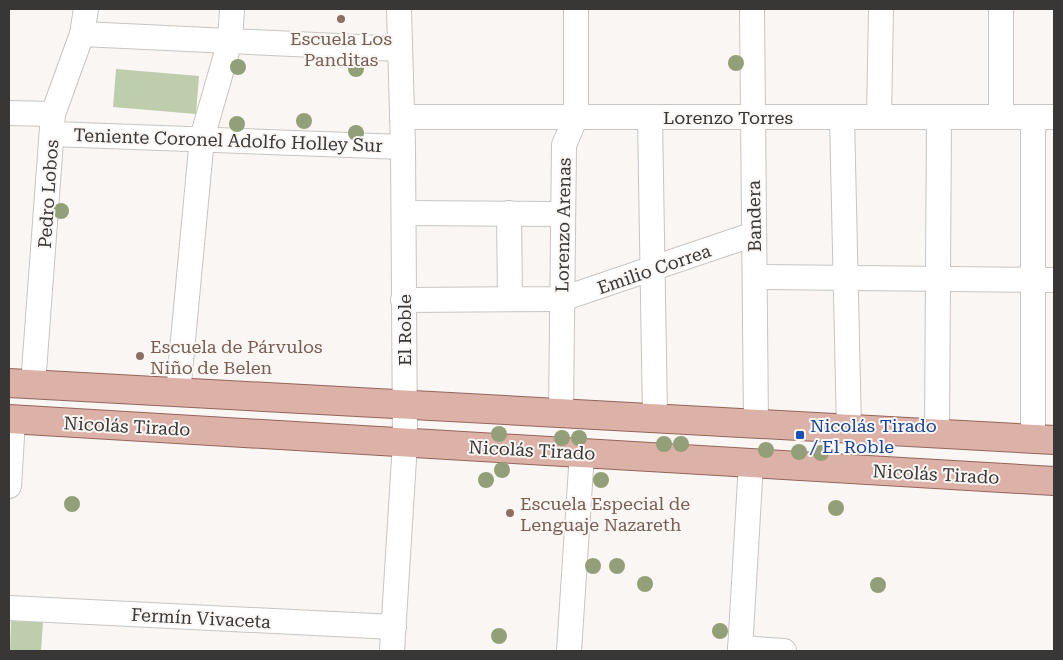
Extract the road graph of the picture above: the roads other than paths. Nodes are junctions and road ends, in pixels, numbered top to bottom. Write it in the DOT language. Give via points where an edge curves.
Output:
graph roads {
  1 [pos="86,9"];
  2 [pos="232,9"];
  3 [pos="399,9"];
  4 [pos="576,9"];
  5 [pos="752,9"];
  6 [pos="881,9"];
  7 [pos="1000,9"];
  8 [pos="82,34"];
  9 [pos="230,41"];
  10 [pos="400,49"];
  11 [pos="9,112"];
  12 [pos="402,117"];
  13 [pos="576,117"];
  14 [pos="650,117"];
  15 [pos="753,117"];
  16 [pos="842,117"];
  17 [pos="880,117"];
  18 [pos="939,117"];
  19 [pos="1001,117"];
  20 [pos="1044,117"];
  21 [pos="53,124"];
  22 [pos="202,138"];
  23 [pos="403,147"];
  24 [pos="404,213"];
  25 [pos="509,213"];
  26 [pos="563,214"];
  27 [pos="754,234"];
  28 [pos="651,270"];
  29 [pos="755,277"];
  30 [pos="846,278"];
  31 [pos="938,279"];
  32 [pos="1044,280"];
  33 [pos="510,299"];
  34 [pos="562,299"];
  35 [pos="403,300"];
  36 [pos="21,384"];
  37 [pos="178,394"];
  38 [pos="404,404"];
  39 [pos="561,413"];
  40 [pos="654,418"];
  41 [pos="11,420"];
  42 [pos="756,424"];
  43 [pos="849,429"];
  44 [pos="937,434"];
  45 [pos="1044,440"];
  46 [pos="405,444"];
  47 [pos="582,453"];
  48 [pos="751,464"];
  49 [pos="1054,481"];
  50 [pos="9,486"];
  51 [pos="9,608"];
  52 [pos="394,627"];
  53 [pos="740,650"];
  54 [pos="392,651"];
  55 [pos="569,651"];
  56 [pos="784,651"];
  1 -- 8 [label="street, Pedro Lobos"];
  2 -- 9 [label="street"];
  3 -- 10 [label="street, El Roble"];
  4 -- 13 [label="street, Lorenzo Arenas"];
  5 -- 15 [label="street, Bandera"];
  6 -- 17 [label="street"];
  7 -- 19 [label="street"];
  8 -- 9 [label="street"];
  8 -- 21 [label="street, Pedro Lobos"];
  9 -- 10 [label="street"];
  9 -- 22 [label="street"];
  10 -- 12 [label="street, El Roble"];
  11 -- 21 [label="street, Teniente Coronel Adolfo Holley Sur"];
  12 -- 13 [label="street, Lorenzo Torres"];
  12 -- 23 [label="street, El Roble"];
  13 -- 14 [label="street, Lorenzo Torres"];
  13 -- 26 [label="street, Lorenzo Arenas" via="564,145"];
  14 -- 15 [label="street, Lorenzo Torres"];
  14 -- 28 [label="street"];
  15 -- 16 [label="street, Lorenzo Torres"];
  15 -- 27 [label="street, Bandera"];
  16 -- 17 [label="street, Lorenzo Torres"];
  16 -- 30 [label="street"];
  17 -- 18 [label="street, Lorenzo Torres"];
  18 -- 19 [label="street, Lorenzo Torres"];
  18 -- 31 [label="street"];
  19 -- 20 [label="street, Lorenzo Torres"];
  20 -- 32 [label="street"];
  21 -- 22 [label="street, Teniente Coronel Adolfo Holley Sur"];
  21 -- 36 [label="street, Pedro Lobos"];
  22 -- 23 [label="street, Teniente Coronel Adolfo Holley Sur"];
  22 -- 37 [label="street"];
  23 -- 24 [label="street, El Roble"];
  24 -- 25 [label="street"];
  24 -- 35 [label="street, El Roble"];
  25 -- 26 [label="street"];
  25 -- 33 [label="street"];
  26 -- 34 [label="street, Lorenzo Arenas"];
  27 -- 28 [label="street, Emilio Correa"];
  27 -- 29 [label="street, Bandera"];
  28 -- 34 [label="street, Emilio Correa"];
  28 -- 40 [label="street"];
  29 -- 30 [label="street"];
  29 -- 42 [label="street, Bandera"];
  30 -- 31 [label="street"];
  30 -- 43 [label="street"];
  31 -- 32 [label="street"];
  31 -- 44 [label="street"];
  32 -- 45 [label="street"];
  33 -- 34 [label="street, Emilio Correa"];
  33 -- 35 [label="street, Emilio Correa"];
  34 -- 39 [label="street, Lorenzo Arenas"];
  35 -- 38 [label="street, El Roble"];
  36 -- 37 [label="main road, Nicolás Tirado"];
  37 -- 38 [label="main road, Nicolás Tirado"];
  38 -- 39 [label="main road, Nicolás Tirado"];
  38 -- 46 [label="street, El Roble"];
  39 -- 40 [label="main road, Nicolás Tirado"];
  40 -- 42 [label="main road, Nicolás Tirado"];
  41 -- 46 [label="main road, Nicolás Tirado"];
  41 -- 50 [label="street"];
  42 -- 43 [label="main road, Nicolás Tirado"];
  43 -- 44 [label="main road, Nicolás Tirado"];
  44 -- 45 [label="main road, Nicolás Tirado"];
  46 -- 47 [label="main road, Nicolás Tirado"];
  46 -- 52 [label="street, El Roble"];
  47 -- 48 [label="main road, Nicolás Tirado"];
  47 -- 55 [label="street"];
  48 -- 49 [label="main road, Nicolás Tirado"];
  48 -- 53 [label="street"];
  51 -- 52 [label="street, Fermín Vivaceta"];
  52 -- 54 [label="street, El Roble"];
  53 -- 56 [label="street"];
}
